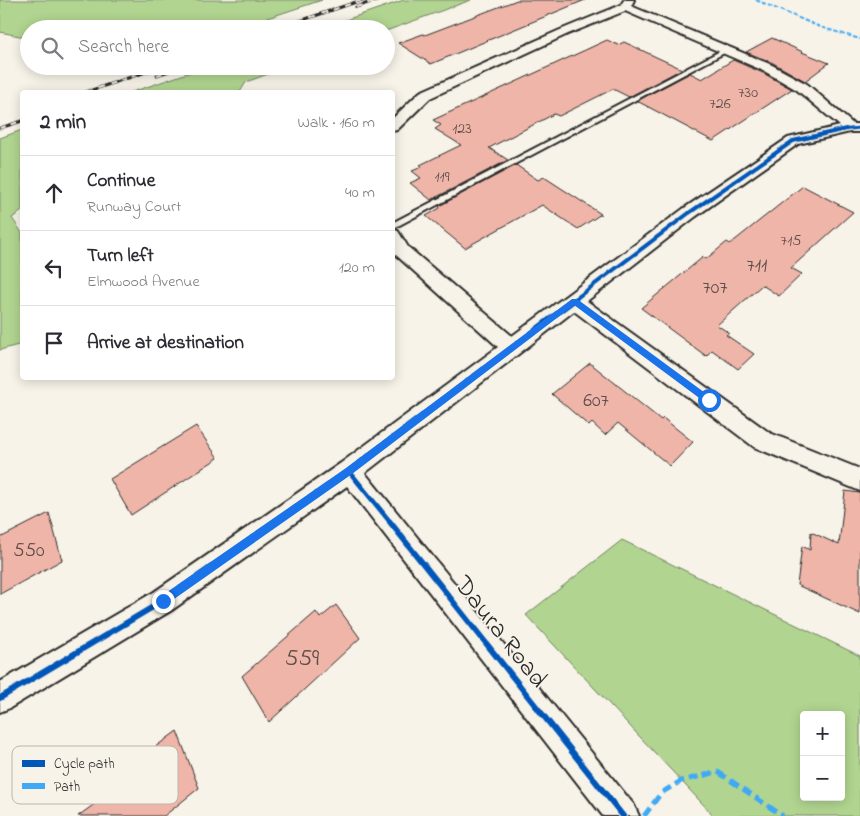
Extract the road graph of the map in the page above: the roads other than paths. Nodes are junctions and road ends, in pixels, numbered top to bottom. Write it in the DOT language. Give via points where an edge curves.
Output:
graph roads {
  1 [pos="627,4"];
  2 [pos="726,50"];
  3 [pos="395,124"];
  4 [pos="855,128"];
  5 [pos="395,225"];
  6 [pos="395,240"];
  7 [pos="574,301"];
  8 [pos="512,348"];
  9 [pos="349,471"];
  10 [pos="860,480"];
  11 [pos="0,698"];
  12 [pos="624,816"];
  1 -- 2 [label="street"];
  1 -- 3 [label="street" via="425,95"];
  2 -- 4 [label="street" via="802,87"];
  2 -- 5 [label="lane"];
  4 -- 7 [label="street" via="793,141 688,213"];
  6 -- 8 [label="street" via="402,251"];
  7 -- 8 [label="street"];
  7 -- 10 [label="street" via="762,440"];
  8 -- 9 [label="street"];
  9 -- 11 [label="street" via="163,601"];
  9 -- 12 [label="street, Daura Road"];
}
